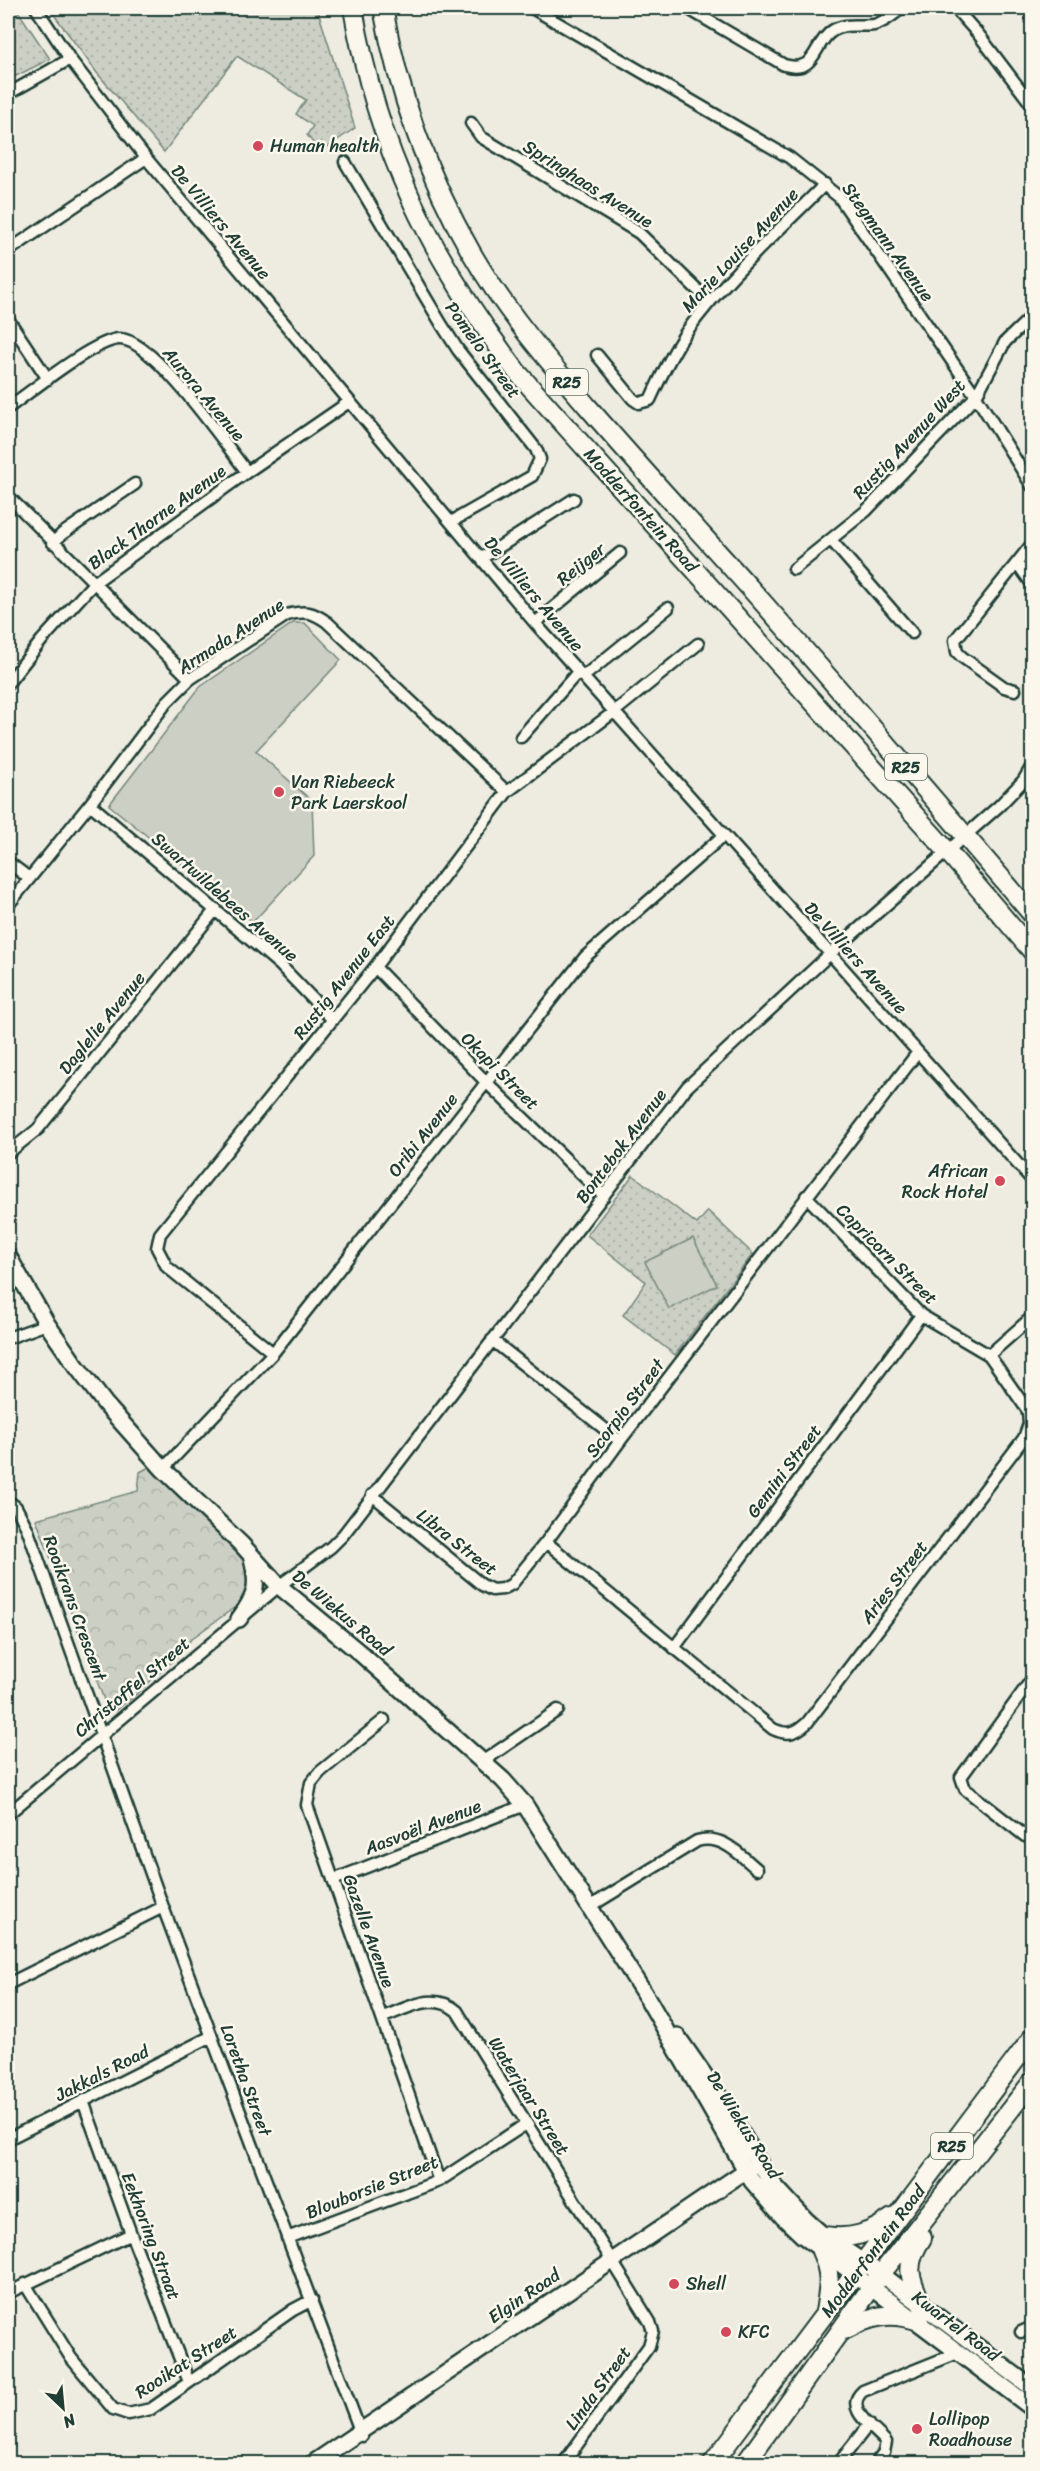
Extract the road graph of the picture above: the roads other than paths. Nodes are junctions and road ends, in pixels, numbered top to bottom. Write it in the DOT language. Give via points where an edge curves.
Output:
graph roads {
  1 [pos="36,8"];
  2 [pos="353,8"];
  3 [pos="383,8"];
  4 [pos="532,8"];
  5 [pos="687,8"];
  6 [pos="902,8"];
  7 [pos="955,8"];
  8 [pos="70,59"];
  9 [pos="8,94"];
  10 [pos="1032,105"];
  11 [pos="471,123"];
  12 [pos="146,158"];
  13 [pos="345,162"];
  14 [pos="825,184"];
  15 [pos="8,251"];
  16 [pos="710,302"];
  17 [pos="1032,316"];
  18 [pos="8,319"];
  19 [pos="597,355"];
  20 [pos="48,379"];
  21 [pos="976,396"];
  22 [pos="349,402"];
  23 [pos="8,408"];
  24 [pos="247,472"];
  25 [pos="135,484"];
  26 [pos="1032,486"];
  27 [pos="8,496"];
  28 [pos="574,499"];
  29 [pos="451,522"];
  30 [pos="831,540"];
  31 [pos="52,543"];
  32 [pos="1032,544"];
  33 [pos="620,553"];
  34 [pos="482,558"];
  35 [pos="1017,563"];
  36 [pos="794,569"];
  37 [pos="94,583"];
  38 [pos="1032,584"];
  39 [pos="668,608"];
  40 [pos="535,623"];
  41 [pos="912,633"];
  42 [pos="698,644"];
  43 [pos="581,674"];
  44 [pos="190,679"];
  45 [pos="8,683"];
  46 [pos="1015,690"];
  47 [pos="614,712"];
  48 [pos="520,737"];
  49 [pos="1032,766"];
  50 [pos="507,792"];
  51 [pos="90,804"];
  52 [pos="724,835"];
  53 [pos="965,835"];
  54 [pos="948,852"];
  55 [pos="8,862"];
  56 [pos="29,878"];
  57 [pos="8,905"];
  58 [pos="216,909"];
  59 [pos="1032,914"];
  60 [pos="1032,951"];
  61 [pos="830,954"];
  62 [pos="375,967"];
  63 [pos="333,1020"];
  64 [pos="918,1052"];
  65 [pos="486,1082"];
  66 [pos="8,1153"];
  67 [pos="1032,1180"];
  68 [pos="604,1196"];
  69 [pos="806,1196"];
  70 [pos="8,1256"];
  71 [pos="921,1315"];
  72 [pos="1032,1317"];
  73 [pos="47,1324"];
  74 [pos="8,1338"];
  75 [pos="492,1340"];
  76 [pos="273,1353"];
  77 [pos="989,1355"];
  78 [pos="1024,1438"];
  79 [pos="620,1441"];
  80 [pos="163,1469"];
  81 [pos="372,1496"];
  82 [pos="8,1501"];
  83 [pos="546,1542"];
  84 [pos="252,1556"];
  85 [pos="279,1586"];
  86 [pos="239,1619"];
  87 [pos="674,1648"];
  88 [pos="1032,1679"];
  89 [pos="558,1710"];
  90 [pos="384,1720"];
  91 [pos="103,1732"];
  92 [pos="482,1762"];
  93 [pos="525,1805"];
  94 [pos="8,1814"];
  95 [pos="1024,1836"];
  96 [pos="757,1869"];
  97 [pos="333,1880"];
  98 [pos="591,1906"];
  99 [pos="164,1907"];
  100 [pos="8,1984"];
  101 [pos="649,2001"];
  102 [pos="383,2017"];
  103 [pos="212,2036"];
  104 [pos="1032,2038"];
  105 [pos="1032,2082"];
  106 [pos="83,2101"];
  107 [pos="526,2124"];
  108 [pos="999,2126"];
  109 [pos="8,2139"];
  110 [pos="763,2168"];
  111 [pos="749,2176"];
  112 [pos="439,2181"];
  113 [pos="904,2209"];
  114 [pos="131,2234"];
  115 [pos="287,2238"];
  116 [pos="823,2243"];
  117 [pos="613,2264"];
  118 [pos="860,2269"];
  119 [pos="877,2281"];
  120 [pos="26,2284"];
  121 [pos="8,2293"];
  122 [pos="312,2300"];
  123 [pos="921,2314"];
  124 [pos="825,2316"];
  125 [pos="1032,2327"];
  126 [pos="842,2331"];
  127 [pos="1021,2332"];
  128 [pos="960,2352"];
  129 [pos="189,2382"];
  130 [pos="1032,2388"];
  131 [pos="1032,2408"];
  132 [pos="869,2424"];
  133 [pos="362,2434"];
  134 [pos="312,2463"];
  135 [pos="325,2463"];
  136 [pos="563,2463"];
  137 [pos="712,2463"];
  138 [pos="745,2463"];
  139 [pos="838,2463"];
  140 [pos="875,2463"];
  1 -- 8 [label="street, De Villiers Avenue"];
  2 -- 54 [label="main road, Modderfontein Road / R25" via="372,98 391,154 415,209 481,324 533,390"];
  3 -- 53 [label="main road, Modderfontein Road / R25" via="402,88 442,196 471,254 508,308 543,355"];
  4 -- 14 [label="street, Stegmann Avenue" via="790,158"];
  5 -- 6 [label="street" via="792,68 809,62 829,33 845,26 874,25"];
  7 -- 10 [label="street"];
  8 -- 9 [label="street"];
  8 -- 12 [label="street, De Villiers Avenue"];
  11 -- 16 [label="street, Springhaas Avenue" via="481,138 639,233"];
  12 -- 15 [label="street"];
  12 -- 22 [label="street, De Villiers Avenue"];
  13 -- 29 [label="street, Pomelo Street" via="458,350 536,448 540,459 532,476"];
  14 -- 16 [label="street, Marie Louise Avenue"];
  14 -- 21 [label="street, Stegmann Avenue" via="839,197"];
  16 -- 19 [label="street, Marie Louise Avenue" via="686,333 645,403 633,399"];
  17 -- 21 [label="street, Rustig Avenue West" via="1005,342"];
  18 -- 20 [label="street"];
  20 -- 23 [label="street, Aurora Avenue"];
  20 -- 24 [label="street, Aurora Avenue" via="101,344 120,339 134,343 186,393"];
  21 -- 26 [label="street, Stegmann Avenue"];
  21 -- 30 [label="street, Rustig Avenue West" via="882,495"];
  22 -- 24 [label="street, Black Thorne Avenue"];
  22 -- 29 [label="street, De Villiers Avenue"];
  24 -- 37 [label="street, Black Thorne Avenue"];
  25 -- 31 [label="street"];
  27 -- 31 [label="street"];
  28 -- 34 [label="street"];
  29 -- 34 [label="street, De Villiers Avenue"];
  30 -- 36 [label="street, Rustig Avenue West"];
  30 -- 41 [label="street"];
  31 -- 37 [label="street"];
  32 -- 35 [label="street"];
  33 -- 40 [label="street, Reijger"];
  34 -- 40 [label="street, De Villiers Avenue"];
  35 -- 38 [label="street"];
  35 -- 46 [label="street" via="957,637 955,646 969,663"];
  37 -- 44 [label="street"];
  37 -- 45 [label="street, Black Thorne Avenue"];
  39 -- 43 [label="street"];
  40 -- 43 [label="street, De Villiers Avenue"];
  42 -- 47 [label="street, Rustig Avenue East"];
  43 -- 47 [label="street, De Villiers Avenue"];
  43 -- 48 [label="street"];
  44 -- 50 [label="street, Armada Avenue" via="287,615 315,613"];
  44 -- 51 [label="street, Armada Avenue" via="167,702"];
  47 -- 50 [label="street, Rustig Avenue East"];
  47 -- 52 [label="street, De Villiers Avenue"];
  49 -- 53 [label="street, Bontebok Avenue" via="999,806"];
  50 -- 62 [label="street, Rustig Avenue East"];
  51 -- 56 [label="street, Armada Avenue"];
  51 -- 58 [label="street, Swartwildebees Avenue"];
  52 -- 61 [label="street, De Villiers Avenue"];
  52 -- 65 [label="street, Oribi Avenue" via="585,957"];
  53 -- 54 [label="street, Bontebok Avenue"];
  53 -- 59 [label="main road, Modderfontein Road / R25"];
  54 -- 60 [label="main road, Modderfontein Road / R25"];
  54 -- 61 [label="street, Bontebok Avenue"];
  55 -- 56 [label="street"];
  56 -- 57 [label="street, Armada Avenue"];
  58 -- 63 [label="street, Swartwildebees Avenue" via="280,965"];
  58 -- 66 [label="street, Daglelie Avenue" via="38,1128"];
  61 -- 64 [label="street, De Villiers Avenue"];
  61 -- 68 [label="street, Bontebok Avenue" via="687,1087"];
  62 -- 63 [label="street, Rustig Avenue East"];
  62 -- 65 [label="street, Okapi Street"];
  63 -- 76 [label="street, Rustig Avenue East" via="158,1241 158,1254 167,1267"];
  64 -- 67 [label="street, De Villiers Avenue"];
  64 -- 69 [label="street, Scorpio Street"];
  65 -- 68 [label="street, Okapi Street"];
  65 -- 76 [label="street, Oribi Avenue"];
  68 -- 75 [label="street, Bontebok Avenue"];
  69 -- 71 [label="street, Capricorn Street"];
  69 -- 79 [label="street, Scorpio Street"];
  70 -- 73 [label="street, De Wiekus Road"];
  71 -- 77 [label="street, Capricorn Street"];
  71 -- 87 [label="street, Gemini Street"];
  72 -- 77 [label="street"];
  73 -- 74 [label="street"];
  73 -- 80 [label="street, De Wiekus Road" via="106,1405"];
  75 -- 79 [label="street"];
  75 -- 81 [label="street, Bontebok Avenue"];
  76 -- 80 [label="street, Oribi Avenue"];
  77 -- 78 [label="street, Capricorn Street" via="1028,1411"];
  78 -- 87 [label="street, Aries Street" via="807,1723 792,1734 773,1729"];
  79 -- 83 [label="street, Scorpio Street"];
  80 -- 84 [label="street, De Wiekus Road"];
  81 -- 83 [label="street, Libra Street" via="492,1590 512,1584"];
  81 -- 85 [label="street, Bontebok Avenue" via="331,1547"];
  82 -- 91 [label="street, Rooikrans Crescent" via="16,1507 27,1528"];
  83 -- 87 [label="street"];
  84 -- 85 [label="street, De Wiekus Road"];
  84 -- 86 [label="street" via="255,1593"];
  85 -- 86 [label="street, Christoffel Street"];
  85 -- 92 [label="street, De Wiekus Road"];
  86 -- 91 [label="street, Christoffel Street"];
  88 -- 95 [label="street" via="962,1777 965,1789"];
  89 -- 92 [label="street"];
  90 -- 97 [label="street, Gazelle Avenue" via="311,1783 309,1816"];
  91 -- 94 [label="street, Christoffel Street"];
  91 -- 99 [label="street, Loretha Street"];
  92 -- 93 [label="street, De Wiekus Road"];
  93 -- 97 [label="street, Aasvoël Avenue"];
  93 -- 98 [label="street, De Wiekus Road"];
  96 -- 98 [label="street" via="731,1847 708,1838"];
  97 -- 102 [label="street, Gazelle Avenue"];
  98 -- 101 [label="street, De Wiekus Road"];
  99 -- 100 [label="street"];
  99 -- 103 [label="street, Loretha Street"];
  101 -- 110 [label="street, De Wiekus Road" via="691,2055"];
  101 -- 111 [label="street, De Wiekus Road"];
  102 -- 107 [label="street, Waterjaar Street" via="426,2001 449,2004"];
  102 -- 112 [label="street, Gazelle Avenue"];
  103 -- 106 [label="street, Jakkals Road"];
  103 -- 115 [label="street, Loretha Street"];
  104 -- 113 [label="main road, Modderfontein Road / R25"];
  105 -- 108 [label="main road, Modderfontein Road / R25"];
  106 -- 109 [label="street, Jakkals Road"];
  106 -- 114 [label="street, Eekhoring Straat"];
  107 -- 112 [label="street, Blouborsie Street"];
  107 -- 117 [label="street, Waterjaar Street"];
  108 -- 119 [label="main road, Modderfontein Road / R25"];
  108 -- 123 [label="main road" via="910,2259 910,2277"];
  110 -- 111 [label="street, Elgin Road"];
  110 -- 116 [label="street, De Wiekus Road"];
  111 -- 116 [label="street, De Wiekus Road" via="783,2217"];
  111 -- 117 [label="street, Elgin Road" via="702,2210"];
  112 -- 115 [label="street, Blouborsie Street"];
  113 -- 116 [label="main road" via="866,2234"];
  113 -- 118 [label="main road, Modderfontein Road / R25"];
  114 -- 120 [label="street"];
  114 -- 129 [label="street, Eekhoring Straat"];
  115 -- 122 [label="street, Loretha Street"];
  116 -- 118 [label="street, De Wiekus Road"];
  116 -- 124 [label="main road" via="830,2285"];
  117 -- 133 [label="street, Elgin Road"];
  117 -- 136 [label="street, Linda Street" via="650,2322 652,2339"];
  118 -- 119 [label="street, Kwartel Road"];
  118 -- 124 [label="main road, Modderfontein Road / R25"];
  119 -- 123 [label="street, Kwartel Road"];
  119 -- 126 [label="main road, Modderfontein Road / R25"];
  120 -- 121 [label="street"];
  120 -- 129 [label="street, Rooikat Street" via="70,2358 113,2409 128,2414 151,2409"];
  122 -- 129 [label="street, Rooikat Street"];
  122 -- 133 [label="street, Loretha Street"];
  123 -- 126 [label="main road" via="875,2316"];
  123 -- 128 [label="street, Kwartel Road"];
  123 -- 130 [label="street, Kwartel Road"];
  124 -- 137 [label="main road, Modderfontein Road / R25"];
  125 -- 127 [label="street"];
  126 -- 138 [label="main road, Modderfontein Road / R25"];
  128 -- 131 [label="street, Kwartel Road"];
  128 -- 132 [label="street" via="863,2391 858,2396 857,2409"];
  132 -- 139 [label="street"];
  132 -- 140 [label="street" via="886,2442"];
  133 -- 134 [label="street, Elgin Road"];
  133 -- 135 [label="street, Elgin Road"];
}
